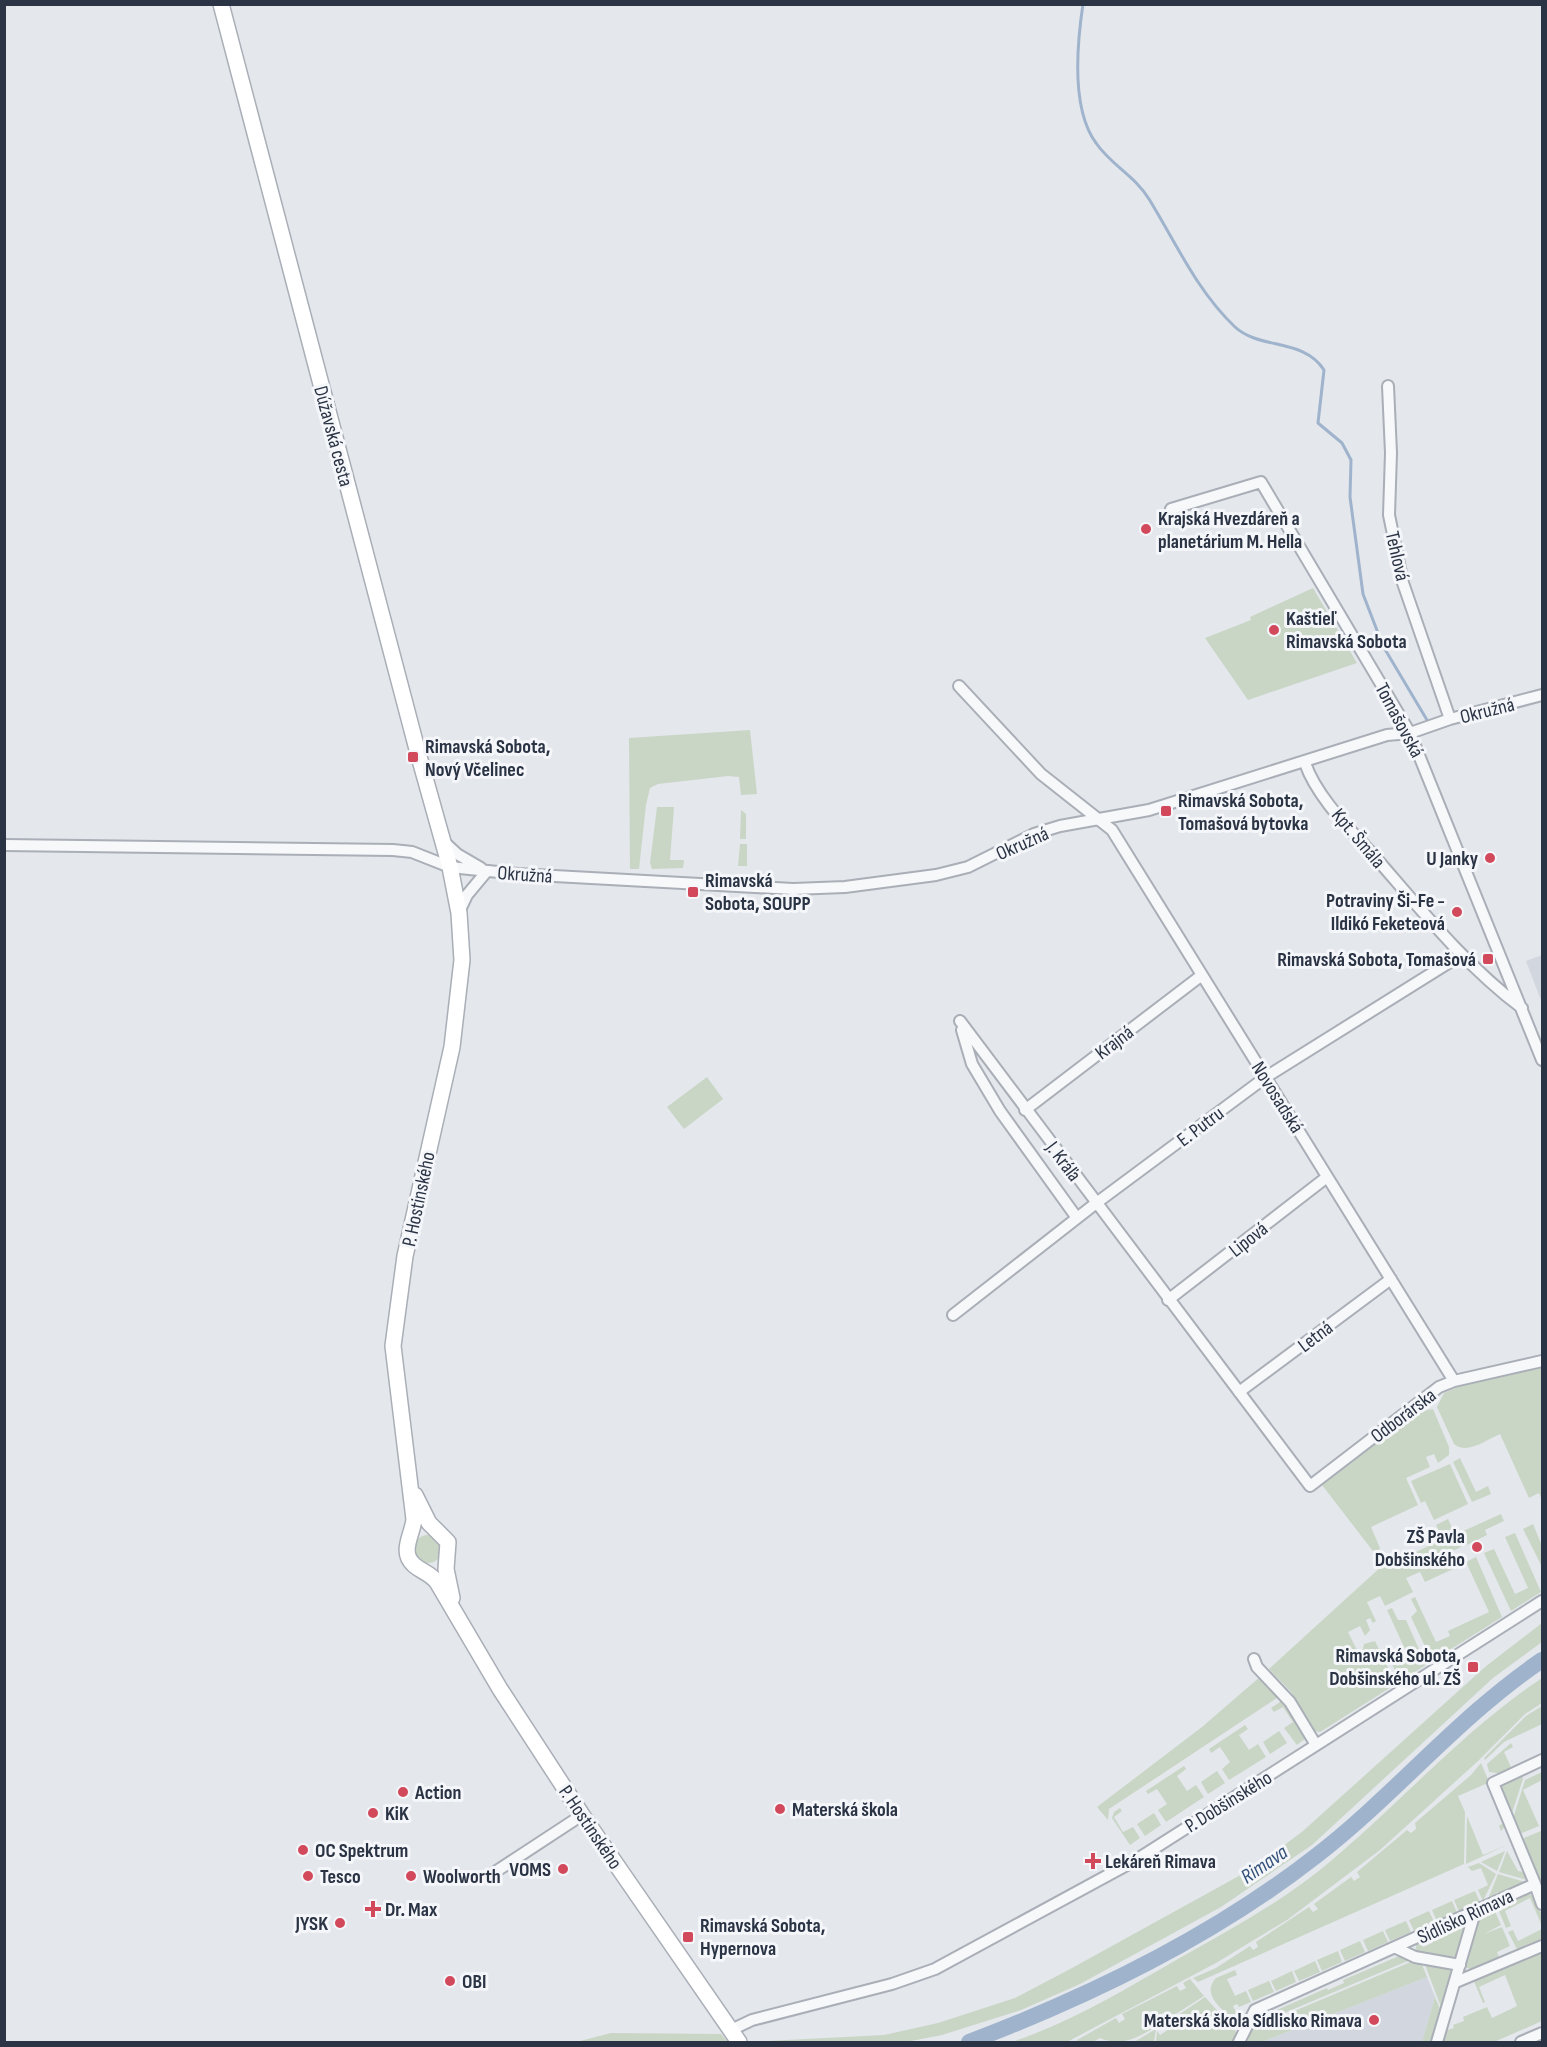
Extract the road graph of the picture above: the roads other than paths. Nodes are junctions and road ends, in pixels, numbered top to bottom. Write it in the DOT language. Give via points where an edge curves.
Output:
graph roads {
  1 [pos="221,4"];
  2 [pos="1388,386"];
  3 [pos="1171,509"];
  4 [pos="959,686"];
  5 [pos="1542,695"];
  6 [pos="1450,719"];
  7 [pos="1410,733"];
  8 [pos="1305,763"];
  9 [pos="1096,819"];
  10 [pos="442,840"];
  11 [pos="4,845"];
  12 [pos="450,867"];
  13 [pos="487,871"];
  14 [pos="459,913"];
  15 [pos="1461,955"];
  16 [pos="1202,975"];
  17 [pos="1522,1009"];
  18 [pos="1542,1060"];
  19 [pos="1266,1077"];
  20 [pos="1025,1110"];
  21 [pos="1327,1178"];
  22 [pos="1095,1204"];
  23 [pos="1077,1218"];
  24 [pos="1390,1279"];
  25 [pos="1168,1300"];
  26 [pos="953,1315"];
  27 [pos="1542,1361"];
  28 [pos="1454,1381"];
  29 [pos="1239,1392"];
  30 [pos="1310,1486"];
  31 [pos="411,1487"];
  32 [pos="435,1528"];
  33 [pos="411,1536"];
  34 [pos="446,1561"];
  35 [pos="426,1570"];
  36 [pos="1542,1601"];
  37 [pos="453,1606"];
  38 [pos="1254,1659"];
  39 [pos="1317,1745"];
  40 [pos="1542,1760"];
  41 [pos="582,1815"];
  42 [pos="492,1874"];
  43 [pos="1534,1884"];
  44 [pos="1542,1904"];
  45 [pos="1475,1912"];
  46 [pos="1542,1946"];
  47 [pos="1396,1948"];
  48 [pos="1460,1965"];
  49 [pos="1456,1982"];
  50 [pos="1542,2033"];
  51 [pos="735,2037"];
  52 [pos="1241,2042"];
  53 [pos="1437,2043"];
  54 [pos="1521,2043"];
  1 -- 10 [label="street, Dúžavská cesta"];
  2 -- 6 [label="street, Tehlová" via="1389,515 1403,583"];
  3 -- 7 [label="street, Tomašovská" via="1261,482"];
  4 -- 9 [label="street, Novosadská" via="1024,759"];
  5 -- 6 [label="street, Okružná"];
  6 -- 7 [label="street, Okružná"];
  7 -- 8 [label="street, Okružná" via="1387,735"];
  7 -- 17 [label="street, Tomašovská"];
  8 -- 9 [label="street, Okružná" via="1149,810"];
  8 -- 15 [label="street, Kpt. Šmála" via="1351,829"];
  9 -- 13 [label="street, Okružná" via="1034,834 968,867 936,876 845,887 782,888"];
  9 -- 16 [label="street, Novosadská" via="1112,830"];
  10 -- 12 [label="street, Dúžavská cesta"];
  10 -- 13 [label="street, Okružná" via="457,854"];
  11 -- 12 [label="street, Okružná" via="393,850 412,852"];
  12 -- 13 [label="street, Okružná"];
  12 -- 14 [label="street, P. Hostinského"];
  13 -- 14 [label="street" via="467,895"];
  14 -- 31 [label="street, P. Hostinského" via="462,960 456,1021 405,1256 393,1346 403,1451"];
  15 -- 17 [label="street, Kpt. Šmála"];
  15 -- 19 [label="street, E. Putru"];
  16 -- 19 [label="street, Novosadská"];
  16 -- 20 [label="street, Krajná"];
  17 -- 18 [label="street, Tomašovská"];
  19 -- 21 [label="street, Novosadská"];
  19 -- 22 [label="street, E. Putru"];
  20 -- 22 [label="street, J. Kráľa"];
  20 -- 23 [label="street, J. Kráľa" via="960,1021 972,1064 1000,1111"];
  21 -- 24 [label="street, Novosadská"];
  21 -- 25 [label="street, Lipová"];
  22 -- 23 [label="street, E. Putru"];
  22 -- 25 [label="street, J. Kráľa"];
  23 -- 26 [label="street, E. Putru"];
  24 -- 28 [label="street, Novosadská"];
  24 -- 29 [label="street, Letná"];
  25 -- 29 [label="street, J. Kráľa"];
  27 -- 28 [label="street, Odborárska"];
  28 -- 30 [label="street, Odborárska" via="1439,1387"];
  29 -- 30 [label="street, J. Kráľa"];
  31 -- 32 [label="street, P. Hostinského"];
  31 -- 33 [label="street, P. Hostinského"];
  32 -- 33 [label="street" via="421,1529"];
  32 -- 34 [label="street, P. Hostinského" via="448,1542"];
  33 -- 35 [label="street, P. Hostinského" via="408,1557 415,1566"];
  34 -- 35 [label="street" via="436,1569"];
  34 -- 37 [label="street, P. Hostinského"];
  35 -- 37 [label="street, P. Hostinského"];
  36 -- 39 [label="street, P. Dobšinského"];
  37 -- 41 [label="street, P. Hostinského" via="500,1689"];
  38 -- 39 [label="street" via="1290,1702"];
  39 -- 51 [label="street, P. Dobšinského" via="1136,1860 935,1969 752,2020"];
  40 -- 43 [label="street, Sídlisko Rimava" via="1492,1784"];
  41 -- 42 [label="street"];
  41 -- 51 [label="street, P. Hostinského"];
  43 -- 44 [label="street, Sídlisko Rimava"];
  43 -- 45 [label="street, Sídlisko Rimava"];
  45 -- 47 [label="street, Sídlisko Rimava"];
  45 -- 48 [label="street"];
  46 -- 49 [label="street"];
  47 -- 48 [label="street, Sídlisko Rimava" via="1415,1957"];
  47 -- 52 [label="street, Sídlisko Rimava" via="1255,2010"];
  48 -- 49 [label="street"];
  49 -- 53 [label="street"];
  50 -- 54 [label="street"];
}
